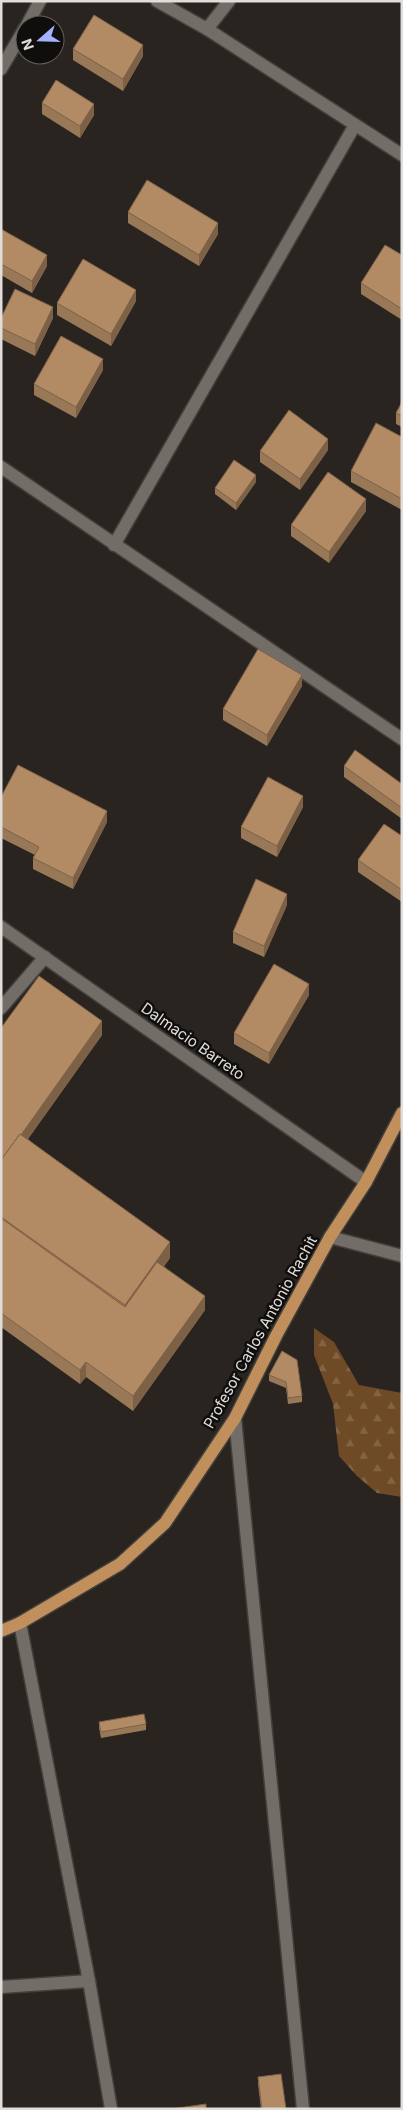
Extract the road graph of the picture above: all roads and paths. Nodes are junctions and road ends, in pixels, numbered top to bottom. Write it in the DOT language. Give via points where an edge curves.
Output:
graph roads {
  1 [pos="40,1"];
  2 [pos="157,1"];
  3 [pos="229,1"];
  4 [pos="32,15"];
  5 [pos="207,29"];
  6 [pos="15,45"];
  7 [pos="1,69"];
  8 [pos="355,125"];
  9 [pos="402,155"];
  10 [pos="1,467"];
  11 [pos="114,545"];
  12 [pos="402,739"];
  13 [pos="1,927"];
  14 [pos="46,957"];
  15 [pos="1,1008"];
  16 [pos="402,1113"];
  17 [pos="366,1182"];
  18 [pos="330,1237"];
  19 [pos="402,1256"];
  20 [pos="234,1418"];
  21 [pos="20,1623"];
  22 [pos="1,1631"];
  23 [pos="89,1981"];
  24 [pos="1,1987"];
  25 [pos="110,2109"];
  26 [pos="303,2109"];
  1 -- 4 [label="street"];
  2 -- 5 [label="street"];
  3 -- 5 [label="street"];
  5 -- 8 [label="street"];
  6 -- 7 [label="street"];
  8 -- 9 [label="street"];
  8 -- 11 [label="street"];
  10 -- 11 [label="street"];
  11 -- 12 [label="street"];
  13 -- 14 [label="street, Dalmacio Barreto"];
  14 -- 15 [label="street"];
  14 -- 17 [label="street, Dalmacio Barreto"];
  16 -- 17 [label="main road, Profesor Carlos Antonio Rachit"];
  17 -- 18 [label="main road, Profesor Carlos Antonio Rachit"];
  18 -- 19 [label="street"];
  18 -- 20 [label="main road, Profesor Carlos Antonio Rachit"];
  20 -- 21 [label="main road, Profesor Carlos Antonio Rachit" via="164,1523 120,1564"];
  20 -- 26 [label="street"];
  21 -- 22 [label="main road, Profesor Carlos Antonio Rachit"];
  21 -- 23 [label="street"];
  23 -- 24 [label="street"];
  23 -- 25 [label="street"];
}
